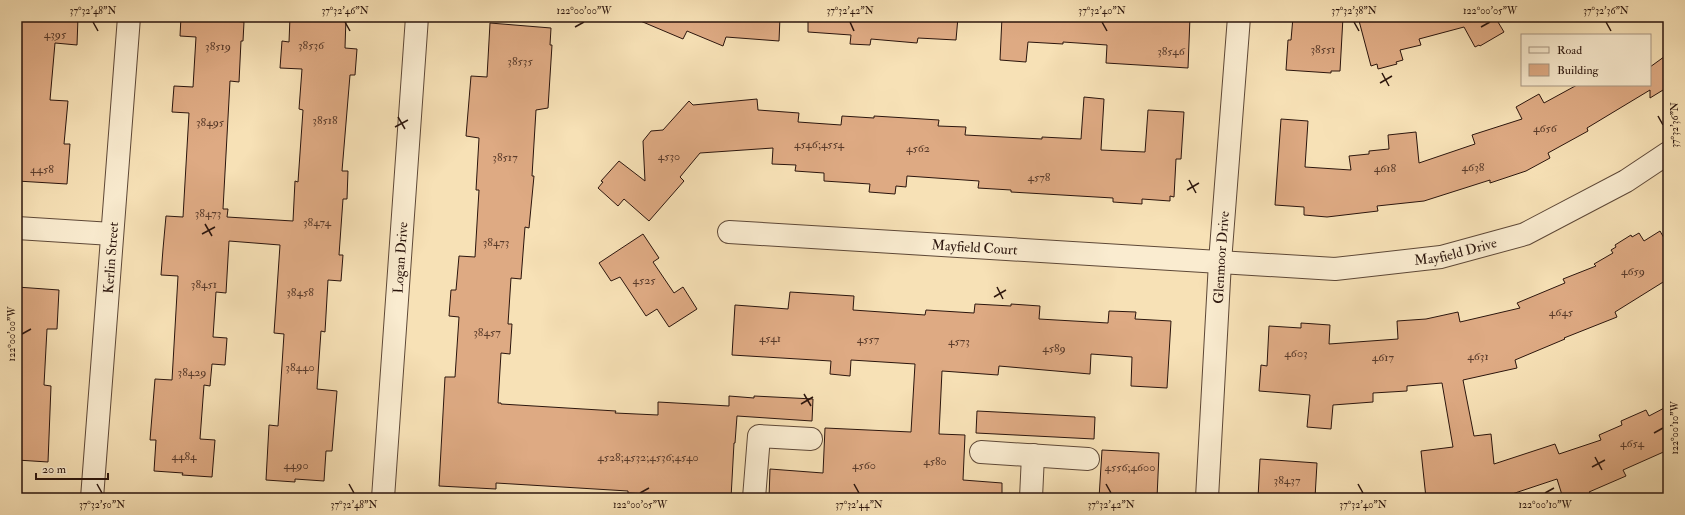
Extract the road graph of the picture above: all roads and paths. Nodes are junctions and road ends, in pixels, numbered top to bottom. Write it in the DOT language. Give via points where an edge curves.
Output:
graph roads {
  1 [pos="129,17"];
  2 [pos="417,17"];
  3 [pos="1239,17"];
  4 [pos="1668,153"];
  5 [pos="17,228"];
  6 [pos="729,232"];
  7 [pos="112,234"];
  8 [pos="1220,262"];
  9 [pos="811,439"];
  10 [pos="981,452"];
  11 [pos="1033,455"];
  12 [pos="1088,459"];
  13 [pos="92,498"];
  14 [pos="383,498"];
  15 [pos="754,498"];
  16 [pos="1031,498"];
  17 [pos="1206,498"];
  1 -- 7 [label="street, Kerlin Street"];
  2 -- 14 [label="street, Logan Drive"];
  3 -- 8 [label="street, Glenmoor Drive"];
  4 -- 8 [label="street, Mayfield Drive" via="1626,181 1525,234 1441,257 1335,269"];
  5 -- 7 [label="street"];
  6 -- 8 [label="street, Mayfield Court"];
  7 -- 13 [label="street, Kerlin Street"];
  8 -- 17 [label="street, Glenmoor Drive"];
  9 -- 15 [label="street" via="759,436"];
  10 -- 11 [label="street"];
  11 -- 12 [label="street"];
  11 -- 16 [label="street"];
}
